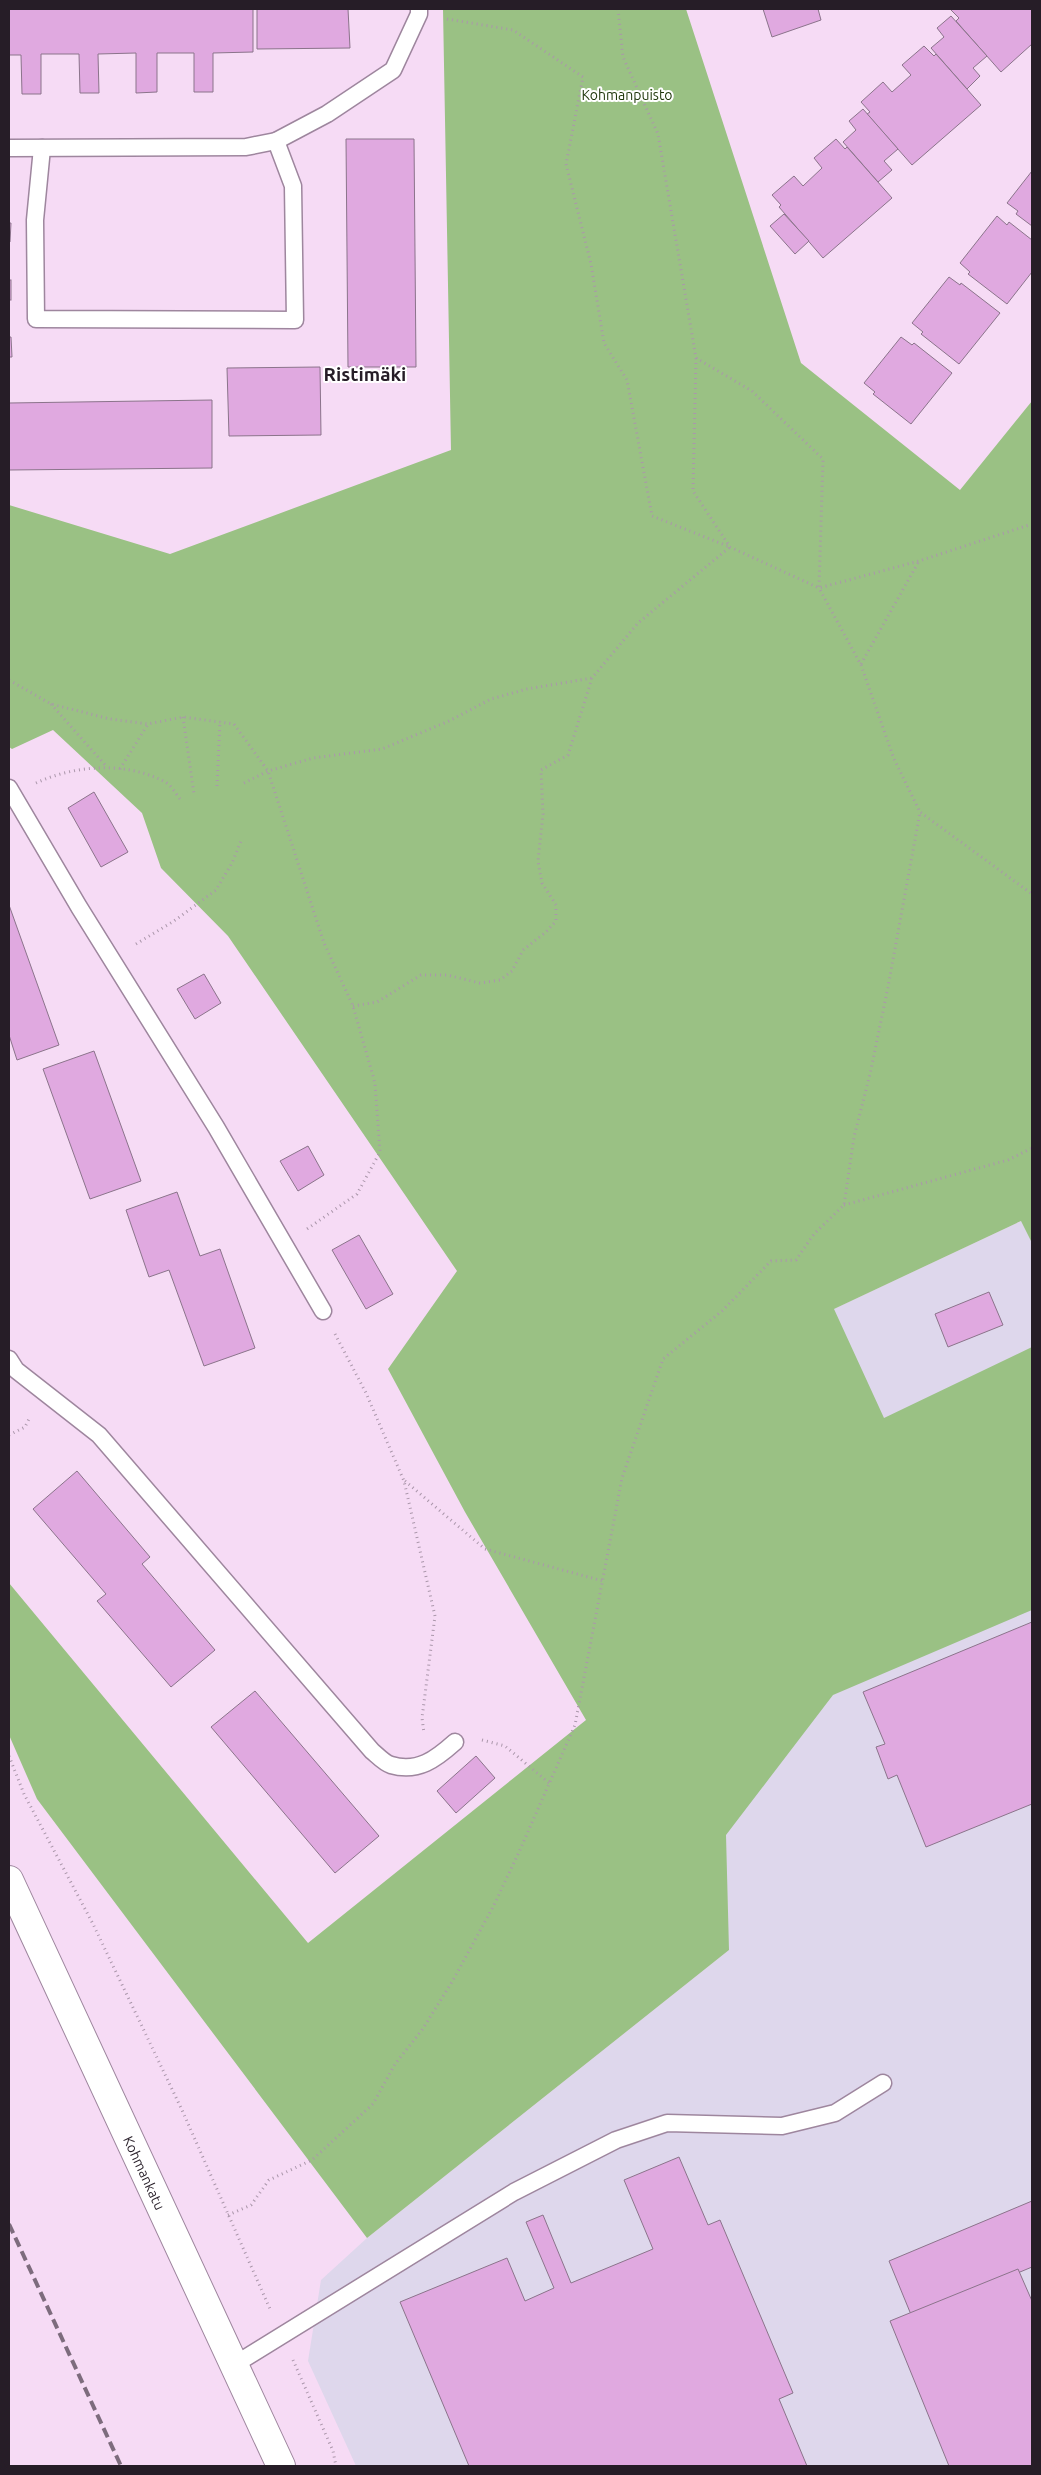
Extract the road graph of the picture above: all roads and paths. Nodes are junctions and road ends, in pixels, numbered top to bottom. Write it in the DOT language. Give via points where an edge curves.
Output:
graph roads {
  1 [pos="618,9"];
  2 [pos="419,11"];
  3 [pos="276,140"];
  4 [pos="9,148"];
  5 [pos="42,148"];
  6 [pos="696,358"];
  7 [pos="1032,524"];
  8 [pos="730,547"];
  9 [pos="919,561"];
  10 [pos="819,588"];
  11 [pos="861,665"];
  12 [pos="592,678"];
  13 [pos="9,680"];
  14 [pos="51,704"];
  15 [pos="183,717"];
  16 [pos="220,721"];
  17 [pos="148,724"];
  18 [pos="106,767"];
  19 [pos="120,769"];
  20 [pos="268,772"];
  21 [pos="244,783"];
  22 [pos="217,786"];
  23 [pos="11,791"];
  24 [pos="194,794"];
  25 [pos="180,799"];
  26 [pos="920,812"];
  27 [pos="241,840"];
  28 [pos="1032,894"];
  29 [pos="112,958"];
  30 [pos="353,1006"];
  31 [pos="1032,1148"];
  32 [pos="844,1205"];
  33 [pos="284,1244"];
  34 [pos="323,1311"];
  35 [pos="9,1359"];
  36 [pos="404,1480"];
  37 [pos="603,1581"];
  38 [pos="422,1718"];
  39 [pos="455,1742"];
  40 [pos="505,1746"];
  41 [pos="9,1756"];
  42 [pos="549,1783"];
  43 [pos="9,1880"];
  44 [pos="883,2083"];
  45 [pos="228,2215"];
  46 [pos="283,2336"];
  47 [pos="234,2365"];
  48 [pos="281,2466"];
  49 [pos="336,2466"];
  1 -- 6 [label="path" via="623,57 658,134"];
  2 -- 3 [label="lane" via="392,70 327,114"];
  2 -- 8 [label="path" via="513,30 583,77 566,164 590,264 604,343 628,380 652,516"];
  3 -- 5 [label="lane" via="246,147"];
  3 -- 5 [label="lane" via="293,186 295,320 36,319 35,220"];
  4 -- 5 [label="lane"];
  6 -- 8 [label="path" via="693,491"];
  6 -- 10 [label="path" via="752,390 823,459"];
  7 -- 9 [label="path"];
  8 -- 10 [label="path"];
  8 -- 12 [label="path" via="638,623"];
  9 -- 10 [label="path"];
  9 -- 11 [label="path"];
  10 -- 11 [label="path"];
  11 -- 26 [label="path" via="894,759"];
  12 -- 20 [label="path" via="491,699 382,749 313,758"];
  12 -- 30 [label="path" via="568,754 541,770 543,814 538,861 542,883 556,905 556,921 523,950 512,971 500,980 480,983 447,975 421,975 377,1002"];
  13 -- 14 [label="path"];
  14 -- 17 [label="path"];
  14 -- 18 [label="path"];
  15 -- 16 [label="path"];
  15 -- 17 [label="path"];
  15 -- 24 [label="path"];
  16 -- 20 [label="path" via="234,724"];
  16 -- 22 [label="path"];
  17 -- 19 [label="path"];
  18 -- 19 [label="path"];
  18 -- 23 [label="path" via="54,774"];
  19 -- 25 [label="path" via="166,782"];
  20 -- 21 [label="path"];
  20 -- 30 [label="path" via="324,943"];
  23 -- 29 [label="lane"];
  26 -- 28 [label="path"];
  26 -- 32 [label="path" via="888,987 854,1137"];
  27 -- 29 [label="path" via="216,890"];
  29 -- 33 [label="lane"];
  30 -- 33 [label="path" via="375,1083 380,1152 357,1194"];
  31 -- 32 [label="path" via="1008,1160"];
  32 -- 37 [label="path" via="814,1234 796,1260 771,1261 722,1311 663,1359 622,1478"];
  33 -- 34 [label="lane"];
  34 -- 36 [label="path" via="366,1393"];
  35 -- 39 [label="lane" via="16,1370 99,1435 372,1750 389,1765 416,1768 442,1754"];
  36 -- 37 [label="path" via="485,1549"];
  36 -- 38 [label="path" via="435,1616"];
  37 -- 42 [label="path" via="576,1725"];
  40 -- 42 [label="path"];
  41 -- 45 [label="path" via="24,1794 106,1950"];
  42 -- 45 [label="path" via="493,1907 452,1982 422,2030 395,2064 373,2104 312,2160 269,2180 251,2205"];
  43 -- 47 [label="street, Kohmankatu"];
  44 -- 46 [label="lane" via="835,2113 782,2126 667,2123 616,2140 514,2192"];
  45 -- 46 [label="path"];
  46 -- 47 [label="lane"];
  46 -- 49 [label="path" via="333,2451"];
  47 -- 48 [label="street, Kohmankatu"];
}
